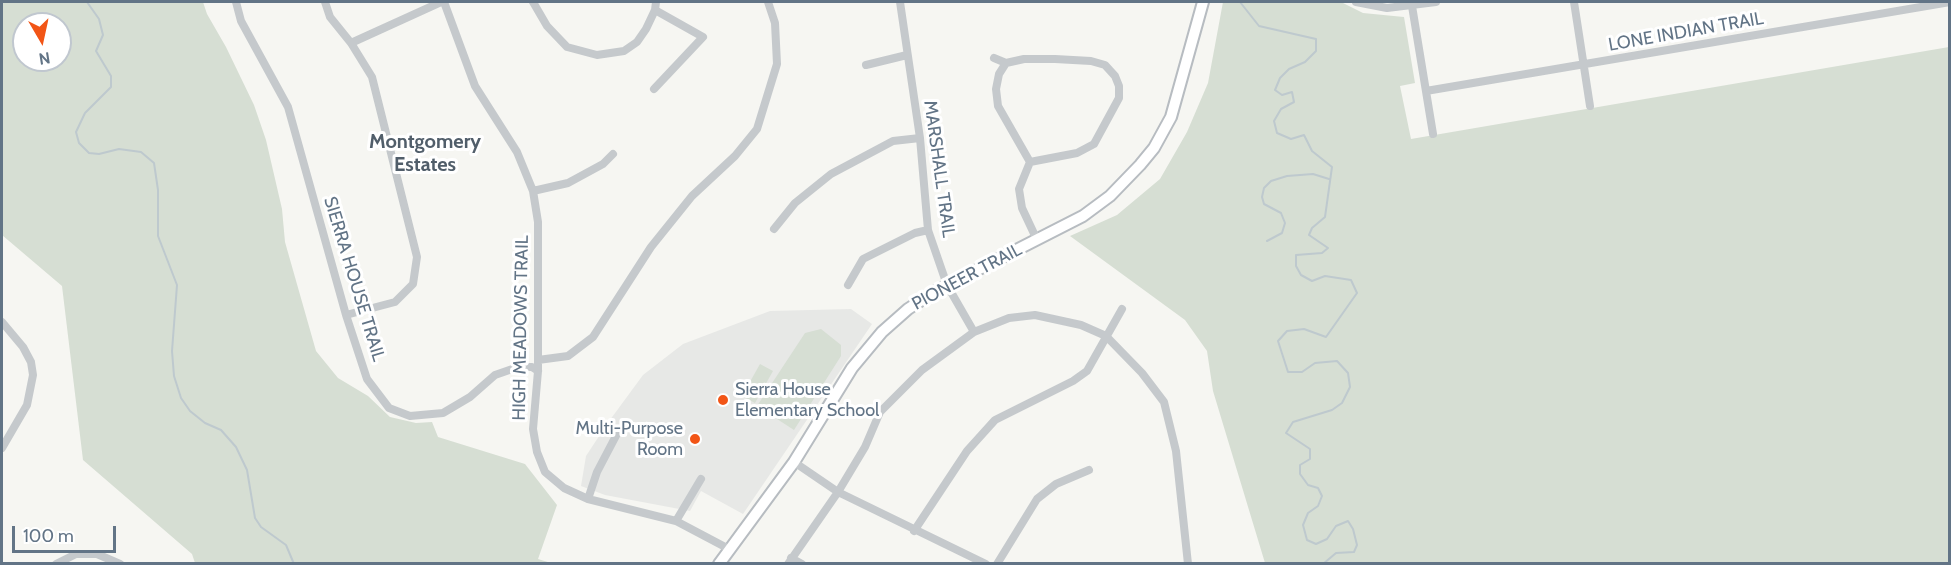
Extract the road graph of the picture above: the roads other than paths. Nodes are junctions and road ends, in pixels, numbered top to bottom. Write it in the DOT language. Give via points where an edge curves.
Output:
graph roads {
  1 [pos="236,2"];
  2 [pos="325,2"];
  3 [pos="442,2"];
  4 [pos="533,2"];
  5 [pos="768,2"];
  6 [pos="900,2"];
  7 [pos="1203,2"];
  8 [pos="1356,2"];
  9 [pos="1436,2"];
  10 [pos="1574,2"];
  11 [pos="1950,2"];
  12 [pos="656,6"];
  13 [pos="1412,6"];
  14 [pos="351,43"];
  15 [pos="907,55"];
  16 [pos="994,58"];
  17 [pos="1006,63"];
  18 [pos="1584,64"];
  19 [pos="866,65"];
  20 [pos="654,89"];
  21 [pos="1426,91"];
  22 [pos="1590,106"];
  23 [pos="1433,134"];
  24 [pos="920,138"];
  25 [pos="613,154"];
  26 [pos="1030,162"];
  27 [pos="533,191"];
  28 [pos="774,229"];
  29 [pos="928,230"];
  30 [pos="1037,240"];
  31 [pos="848,285"];
  32 [pos="947,285"];
  33 [pos="1122,309"];
  34 [pos="346,315"];
  35 [pos="2,322"];
  36 [pos="974,332"];
  37 [pos="1106,336"];
  38 [pos="538,360"];
  39 [pos="538,371"];
  40 [pos="618,432"];
  41 [pos="2,448"];
  42 [pos="794,462"];
  43 [pos="1089,470"];
  44 [pos="701,478"];
  45 [pos="838,492"];
  46 [pos="588,499"];
  47 [pos="676,521"];
  48 [pos="914,531"];
  49 [pos="729,549"];
  50 [pos="790,561"];
  51 [pos="56,564"];
  52 [pos="120,564"];
  53 [pos="719,564"];
  54 [pos="802,564"];
  55 [pos="986,564"];
  56 [pos="997,564"];
  57 [pos="1188,564"];
  1 -- 34 [label="street, SIERRA HOUSE TRAIL" via="241,21 288,107"];
  2 -- 14 [label="street" via="330,17"];
  3 -- 14 [label="street"];
  3 -- 27 [label="street, HIGH MEADOWS TRAIL" via="475,86 517,152"];
  4 -- 12 [label="street" via="547,26 567,47 597,55 624,51 636,42"];
  5 -- 38 [label="street" via="776,22 777,64 758,129 692,196 651,247 593,337 568,356"];
  6 -- 15 [label="street, MARSHALL TRAIL"];
  7 -- 30 [label="main road, PIONEER TRAIL" via="1178,96 1154,148 1097,207"];
  8 -- 13 [label="street" via="1387,8"];
  9 -- 13 [label="street"];
  10 -- 18 [label="street"];
  11 -- 18 [label="street, LONE INDIAN TRAIL"];
  12 -- 20 [label="street" via="703,38"];
  13 -- 21 [label="street"];
  14 -- 34 [label="street" via="372,77 417,257 413,284 395,302"];
  15 -- 19 [label="street"];
  15 -- 24 [label="street, MARSHALL TRAIL"];
  16 -- 17 [label="street"];
  17 -- 26 [label="street" via="996,89 998,106"];
  17 -- 26 [label="street" via="1023,59 1091,60 1105,65 1119,86 1119,98 1094,144 1077,153"];
  18 -- 21 [label="street, LONE INDIAN TRAIL"];
  18 -- 22 [label="street"];
  21 -- 23 [label="street"];
  24 -- 28 [label="street" via="893,141 831,174 795,204"];
  24 -- 29 [label="street, MARSHALL TRAIL"];
  25 -- 27 [label="street" via="568,183"];
  26 -- 30 [label="street" via="1018,189"];
  27 -- 38 [label="street, HIGH MEADOWS TRAIL" via="538,222"];
  29 -- 31 [label="street" via="863,259"];
  29 -- 32 [label="street, MARSHALL TRAIL"];
  30 -- 32 [label="main road, PIONEER TRAIL"];
  32 -- 36 [label="street, MARSHALL TRAIL"];
  32 -- 42 [label="main road, PIONEER TRAIL" via="908,309 870,344"];
  33 -- 37 [label="street"];
  34 -- 39 [label="street, SIERRA HOUSE TRAIL" via="368,379 389,408 410,416 443,413 470,397 495,375 518,367"];
  35 -- 41 [label="street" via="24,346 33,375 27,405"];
  36 -- 37 [label="street" via="1009,318 1035,315 1081,325"];
  36 -- 45 [label="street" via="922,370 880,412"];
  37 -- 48 [label="street" via="1087,371 995,420 967,451"];
  37 -- 57 [label="street" via="1164,402 1176,451"];
  38 -- 39 [label="street, HIGH MEADOWS TRAIL"];
  39 -- 46 [label="street, HIGH MEADOWS TRAIL" via="533,429 537,453 545,472 564,488"];
  40 -- 46 [label="street"];
  42 -- 45 [label="street"];
  42 -- 49 [label="main road, PIONEER TRAIL"];
  43 -- 56 [label="street" via="1056,484 1037,499"];
  44 -- 47 [label="street"];
  45 -- 48 [label="street"];
  45 -- 50 [label="street"];
  46 -- 47 [label="street, HIGH MEADOWS TRAIL"];
  47 -- 49 [label="street, HIGH MEADOWS TRAIL"];
  48 -- 55 [label="street"];
  49 -- 53 [label="main road, PIONEER TRAIL"];
  50 -- 54 [label="street"];
  51 -- 52 [label="street" via="76,554 97,554"];
}
